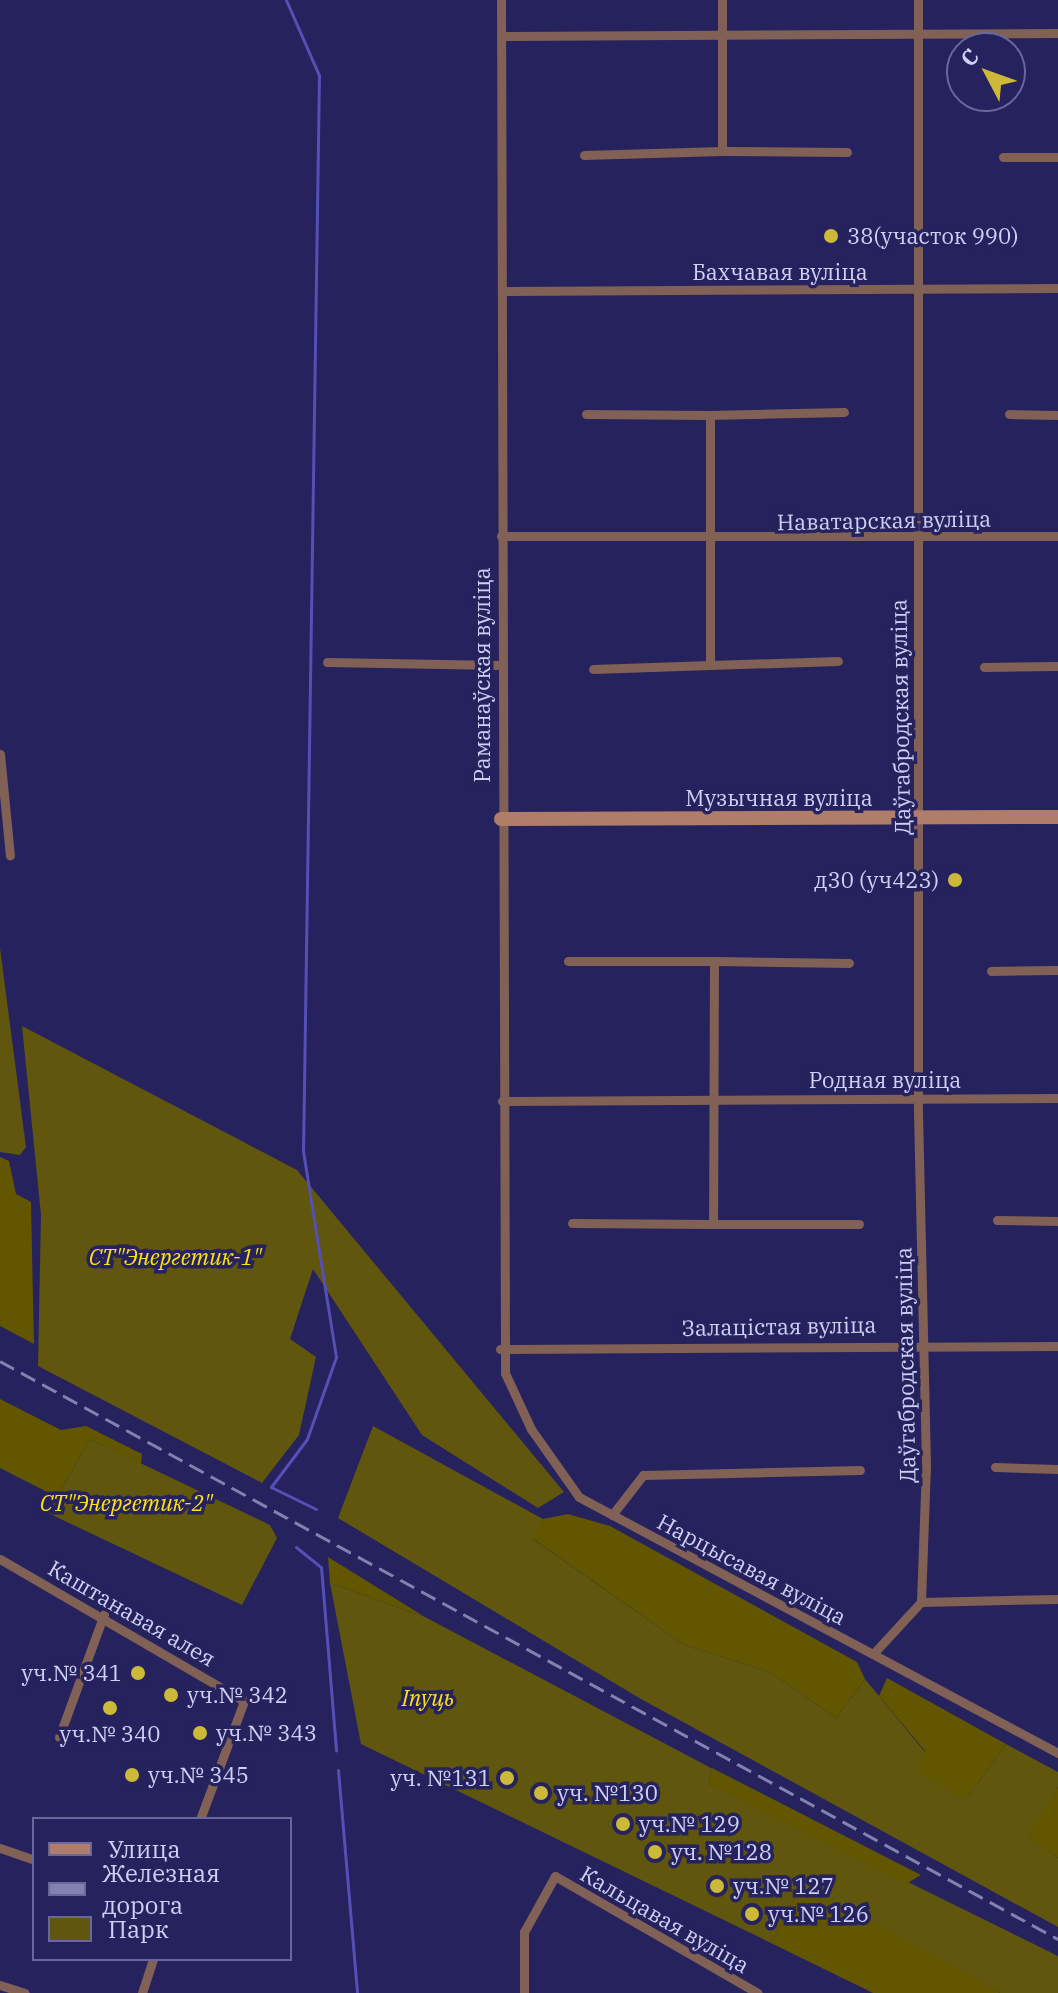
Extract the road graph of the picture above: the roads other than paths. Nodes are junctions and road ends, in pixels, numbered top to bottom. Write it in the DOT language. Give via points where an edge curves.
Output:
graph roads {
  1 [pos="501,0"];
  2 [pos="722,0"];
  3 [pos="918,0"];
  4 [pos="1058,33"];
  5 [pos="724,34"];
  6 [pos="919,34"];
  7 [pos="501,36"];
  8 [pos="722,151"];
  9 [pos="847,152"];
  10 [pos="584,155"];
  11 [pos="1003,157"];
  12 [pos="1058,157"];
  13 [pos="1058,288"];
  14 [pos="917,289"];
  15 [pos="503,291"];
  16 [pos="844,412"];
  17 [pos="586,414"];
  18 [pos="1009,414"];
  19 [pos="710,415"];
  20 [pos="1058,415"];
  21 [pos="501,536"];
  22 [pos="1058,536"];
  23 [pos="916,537"];
  24 [pos="711,540"];
  25 [pos="838,661"];
  26 [pos="327,662"];
  27 [pos="499,665"];
  28 [pos="710,665"];
  29 [pos="1058,666"];
  30 [pos="984,667"];
  31 [pos="593,669"];
  32 [pos="0,754"];
  33 [pos="1058,817"];
  34 [pos="501,819"];
  35 [pos="920,820"];
  36 [pos="10,856"];
  37 [pos="568,961"];
  38 [pos="714,961"];
  39 [pos="849,963"];
  40 [pos="1058,970"];
  41 [pos="991,971"];
  42 [pos="1058,1098"];
  43 [pos="711,1099"];
  44 [pos="918,1099"];
  45 [pos="502,1101"];
  46 [pos="997,1220"];
  47 [pos="1058,1221"];
  48 [pos="572,1223"];
  49 [pos="713,1224"];
  50 [pos="859,1224"];
  51 [pos="924,1342"];
  52 [pos="1058,1346"];
  53 [pos="500,1349"];
  54 [pos="995,1467"];
  55 [pos="1058,1469"];
  56 [pos="860,1470"];
  57 [pos="612,1515"];
  58 [pos="0,1559"];
  59 [pos="1058,1599"];
  60 [pos="921,1602"];
  61 [pos="104,1614"];
  62 [pos="873,1654"];
  63 [pos="59,1737"];
  64 [pos="1058,1753"];
  65 [pos="201,1817"];
  66 [pos="0,1848"];
  67 [pos="32,1859"];
  68 [pos="152,1961"];
  69 [pos="0,1985"];
  70 [pos="25,1993"];
  71 [pos="142,1993"];
  72 [pos="524,1993"];
  73 [pos="758,1993"];
  1 -- 7 [label="street, Раманаўская вуліца"];
  2 -- 5 [label="street"];
  3 -- 6 [label="street, Даўгабродская вуліца"];
  4 -- 6 [label="street"];
  5 -- 6 [label="street"];
  5 -- 7 [label="street"];
  5 -- 8 [label="street"];
  6 -- 14 [label="street, Даўгабродская вуліца"];
  7 -- 15 [label="street, Раманаўская вуліца"];
  8 -- 9 [label="street"];
  8 -- 10 [label="street"];
  11 -- 12 [label="street"];
  13 -- 14 [label="street, Бахчавая вуліца"];
  14 -- 15 [label="street, Бахчавая вуліца"];
  14 -- 23 [label="street, Даўгабродская вуліца"];
  15 -- 21 [label="street, Раманаўская вуліца"];
  16 -- 19 [label="street"];
  17 -- 19 [label="street"];
  18 -- 20 [label="street"];
  19 -- 24 [label="street"];
  21 -- 24 [label="street, Наватарская вуліца"];
  21 -- 27 [label="street, Раманаўская вуліца"];
  22 -- 23 [label="street, Наватарская вуліца"];
  23 -- 24 [label="street, Наватарская вуліца"];
  23 -- 35 [label="street, Даўгабродская вуліца"];
  24 -- 28 [label="street"];
  25 -- 28 [label="street"];
  26 -- 27 [label="street"];
  27 -- 34 [label="street, Раманаўская вуліца"];
  28 -- 31 [label="street"];
  29 -- 30 [label="street"];
  32 -- 36 [label="street"];
  33 -- 35 [label="street, Музычная вуліца"];
  34 -- 35 [label="street, Музычная вуліца"];
  34 -- 45 [label="street, Раманаўская вуліца"];
  35 -- 44 [label="street, Даўгабродская вуліца"];
  37 -- 38 [label="street"];
  38 -- 39 [label="street"];
  38 -- 43 [label="street"];
  40 -- 41 [label="street"];
  42 -- 44 [label="street, Родная вуліца"];
  43 -- 44 [label="street, Родная вуліца"];
  43 -- 45 [label="street, Родная вуліца"];
  43 -- 49 [label="street"];
  44 -- 51 [label="street, Даўгабродская вуліца"];
  45 -- 53 [label="street, Раманаўская вуліца"];
  46 -- 47 [label="street"];
  48 -- 49 [label="street"];
  49 -- 50 [label="street"];
  51 -- 52 [label="street, Залацістая вуліца"];
  51 -- 53 [label="street, Залацістая вуліца"];
  51 -- 60 [label="street, Даўгабродская вуліца"];
  53 -- 57 [label="street, Нарцысавая вуліца" via="531,1429 579,1497"];
  54 -- 55 [label="street"];
  56 -- 57 [label="street" via="643,1475"];
  57 -- 62 [label="street, Нарцысавая вуліца"];
  58 -- 61 [label="street, Каштанавая алея"];
  59 -- 60 [label="street"];
  60 -- 62 [label="street"];
  61 -- 63 [label="street"];
  61 -- 65 [label="street, Каштанавая алея" via="244,1701"];
  62 -- 64 [label="street, Нарцысавая вуліца"];
  66 -- 67 [label="street"];
  68 -- 71 [label="street"];
  69 -- 70 [label="street"];
  72 -- 73 [label="street, Кальцавая вуліца" via="524,1932 555,1876"];
}
